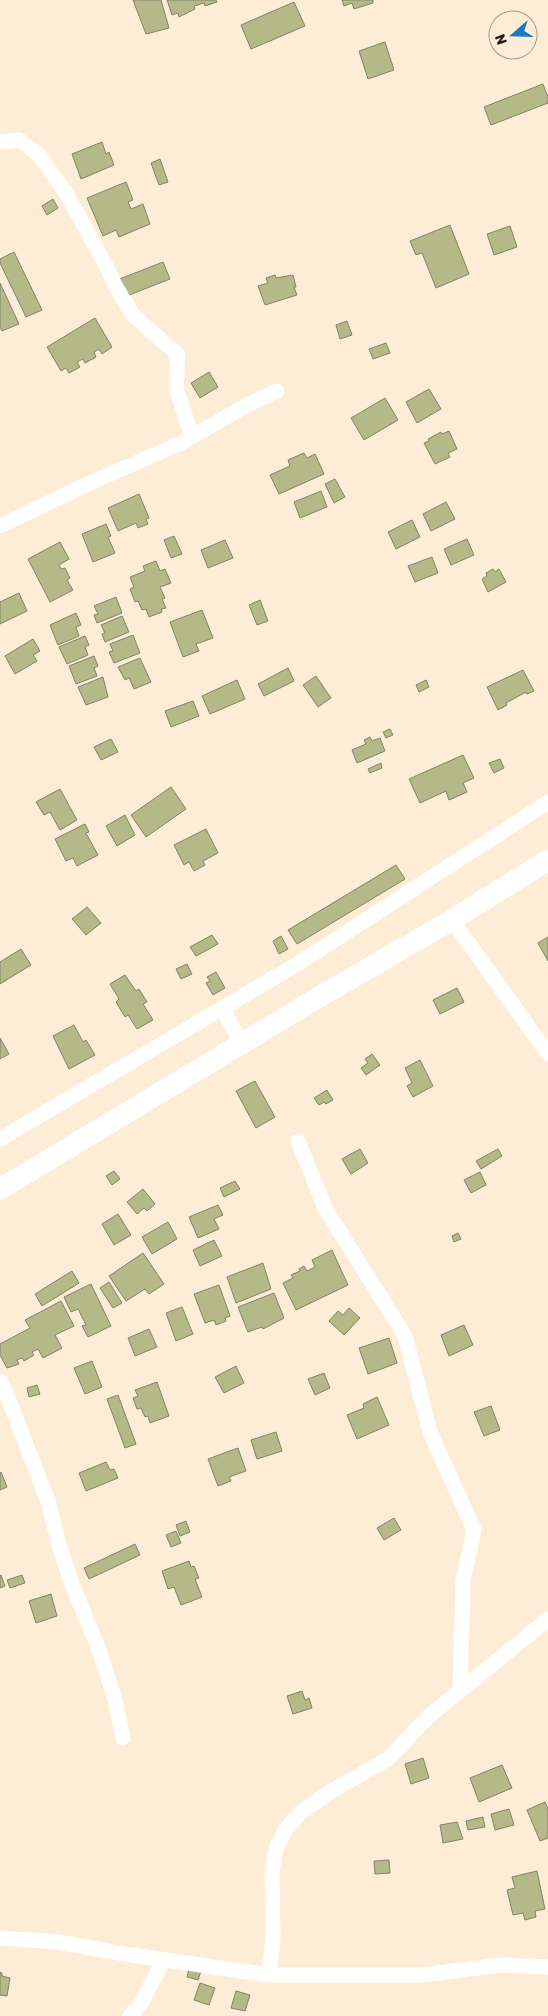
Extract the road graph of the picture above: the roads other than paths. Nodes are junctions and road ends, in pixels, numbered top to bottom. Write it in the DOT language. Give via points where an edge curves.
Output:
graph roads {
  1 [pos="0,142"];
  2 [pos="277,392"];
  3 [pos="192,436"];
  4 [pos="0,526"];
  5 [pos="548,802"];
  6 [pos="548,860"];
  7 [pos="452,920"];
  8 [pos="222,1008"];
  9 [pos="242,1044"];
  10 [pos="548,1054"];
  11 [pos="0,1139"];
  12 [pos="298,1141"];
  13 [pos="0,1189"];
  14 [pos="2,1388"];
  15 [pos="548,1620"];
  16 [pos="460,1690"];
  17 [pos="123,1738"];
  18 [pos="0,1938"];
  19 [pos="164,1960"];
  20 [pos="548,1967"];
  21 [pos="268,1975"];
  22 [pos="130,2016"];
  1 -- 3 [label="street" via="19,140 39,155 66,193 133,315 178,355 176,388"];
  2 -- 3 [label="street"];
  3 -- 4 [label="street"];
  5 -- 8 [label="street" via="299,963"];
  6 -- 7 [label="main road"];
  7 -- 9 [label="main road"];
  7 -- 10 [label="street"];
  8 -- 9 [label="street"];
  8 -- 11 [label="street"];
  9 -- 13 [label="main road"];
  12 -- 16 [label="street" via="325,1208 404,1336 430,1432 474,1530 463,1580"];
  14 -- 17 [label="street" via="48,1501 72,1584 115,1700"];
  15 -- 16 [label="street"];
  16 -- 21 [label="street" via="429,1716 389,1758 322,1797 300,1813 286,1829 276,1846 272,1870 273,1938"];
  18 -- 19 [label="street" via="58,1942"];
  19 -- 21 [label="street"];
  19 -- 22 [label="street"];
  20 -- 21 [label="street" via="501,1965 422,1975"];
}
